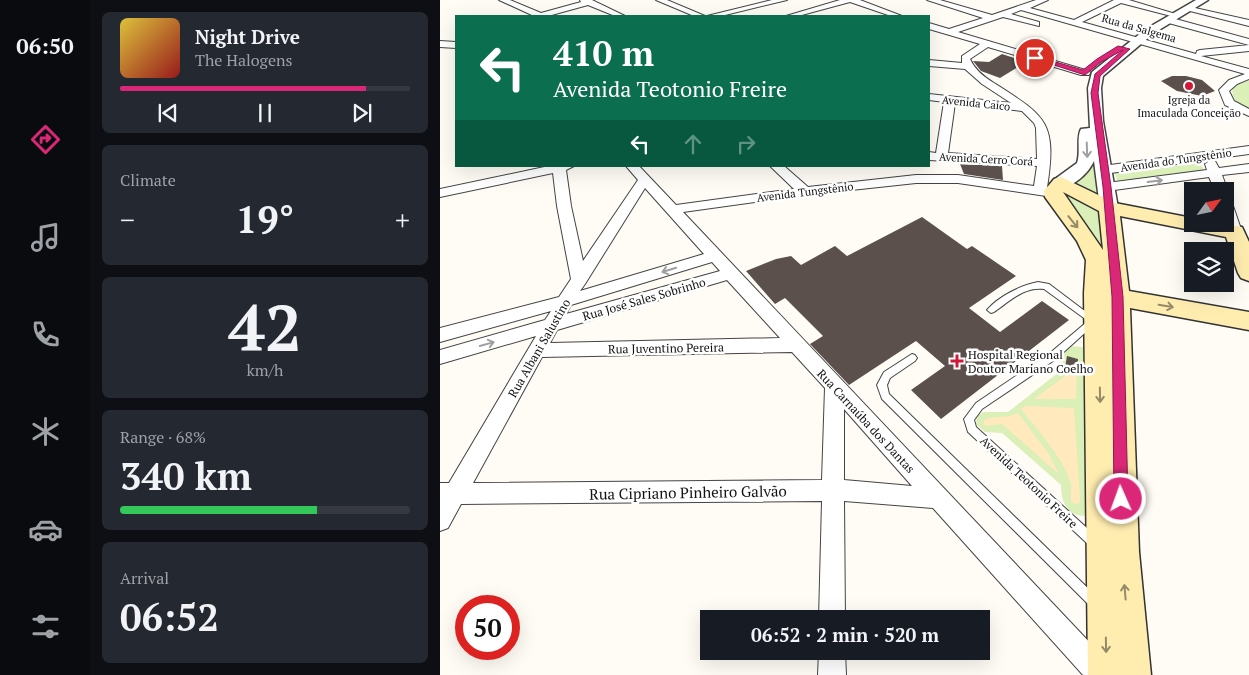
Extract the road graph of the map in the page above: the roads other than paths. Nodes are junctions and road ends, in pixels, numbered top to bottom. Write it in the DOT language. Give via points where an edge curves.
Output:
graph roads {
  1 [pos="503,0"];
  2 [pos="660,0"];
  3 [pos="740,0"];
  4 [pos="783,0"];
  5 [pos="931,0"];
  6 [pos="950,0"];
  7 [pos="1044,0"];
  8 [pos="1120,0"];
  9 [pos="586,1"];
  10 [pos="856,1"];
  11 [pos="1196,2"];
  12 [pos="941,3"];
  13 [pos="763,7"];
  14 [pos="1022,8"];
  15 [pos="878,10"];
  16 [pos="869,13"];
  17 [pos="1003,14"];
  18 [pos="538,15"];
  19 [pos="543,15"];
  20 [pos="619,15"];
  21 [pos="698,15"];
  22 [pos="717,15"];
  23 [pos="794,15"];
  24 [pos="895,15"];
  25 [pos="1170,16"];
  26 [pos="993,18"];
  27 [pos="1076,22"];
  28 [pos="1248,22"];
  29 [pos="930,26"];
  30 [pos="1048,27"];
  31 [pos="950,32"];
  32 [pos="1249,42"];
  33 [pos="440,44"];
  34 [pos="986,44"];
  35 [pos="1129,44"];
  36 [pos="455,45"];
  37 [pos="1249,48"];
  38 [pos="1191,54"];
  39 [pos="930,63"];
  40 [pos="968,66"];
  41 [pos="1249,72"];
  42 [pos="1085,73"];
  43 [pos="1249,76"];
  44 [pos="930,97"];
  45 [pos="950,100"];
  46 [pos="1024,108"];
  47 [pos="1249,113"];
  48 [pos="1091,120"];
  49 [pos="1249,150"];
  50 [pos="1208,156"];
  51 [pos="935,157"];
  52 [pos="563,167"];
  53 [pos="633,167"];
  54 [pos="777,167"];
  55 [pos="1249,168"];
  56 [pos="1103,170"];
  57 [pos="1216,173"];
  58 [pos="644,180"];
  59 [pos="1048,180"];
  60 [pos="1218,182"];
  61 [pos="805,191"];
  62 [pos="440,193"];
  63 [pos="1108,198"];
  64 [pos="671,210"];
  65 [pos="1184,219"];
  66 [pos="1234,232"];
  67 [pos="716,256"];
  68 [pos="1248,267"];
  69 [pos="732,273"];
  70 [pos="579,280"];
  71 [pos="565,301"];
  72 [pos="1101,307"];
  73 [pos="991,310"];
  74 [pos="1249,321"];
  75 [pos="550,326"];
  76 [pos="440,336"];
  77 [pos="795,345"];
  78 [pos="537,350"];
  79 [pos="440,357"];
  80 [pos="912,358"];
  81 [pos="834,387"];
  82 [pos="834,490"];
  83 [pos="447,494"];
  84 [pos="936,498"];
  85 [pos="440,520"];
  86 [pos="1103,551"];
  87 [pos="832,610"];
  88 [pos="1106,614"];
  89 [pos="832,660"];
  90 [pos="832,675"];
  91 [pos="1101,675"];
  92 [pos="1107,675"];
  93 [pos="1132,675"];
  1 -- 18 [label="street"];
  2 -- 21 [label="street"];
  3 -- 13 [label="street"];
  4 -- 13 [label="street"];
  5 -- 12 [label="street"];
  6 -- 12 [label="street"];
  7 -- 14 [label="street"];
  8 -- 25 [label="street"];
  8 -- 27 [label="street"];
  9 -- 19 [label="street"];
  9 -- 20 [label="street"];
  10 -- 15 [label="street"];
  10 -- 23 [label="street"];
  11 -- 25 [label="street"];
  11 -- 28 [label="street"];
  12 -- 26 [label="street"];
  13 -- 22 [label="street"];
  14 -- 17 [label="street"];
  14 -- 27 [label="street, Rua da Salgema"];
  15 -- 16 [label="street"];
  15 -- 24 [label="street"];
  17 -- 26 [label="street"];
  17 -- 30 [label="street"];
  25 -- 32 [label="street"];
  25 -- 35 [label="street"];
  26 -- 31 [label="street"];
  27 -- 35 [label="street, Rua da Salgema"];
  29 -- 31 [label="street"];
  31 -- 34 [label="street"];
  33 -- 36 [label="street"];
  34 -- 40 [label="street" via="965,58"];
  34 -- 42 [label="street"];
  35 -- 38 [label="street, Rua da Salgema"];
  35 -- 42 [label="street" via="1099,60"];
  35 -- 48 [label="street" via="1097,75"];
  37 -- 38 [label="street"];
  38 -- 41 [label="street, Rua da Salgema"];
  39 -- 40 [label="street"];
  40 -- 46 [label="street"];
  42 -- 48 [label="street"];
  43 -- 47 [label="street" via="1233,82 1224,90 1229,103"];
  44 -- 45 [label="street, Avenida Caico"];
  45 -- 46 [label="street, Avenida Caico"];
  45 -- 51 [label="street"];
  46 -- 59 [label="street" via="1034,115 1041,128"];
  48 -- 56 [label="street"];
  48 -- 59 [label="street, one-way" via="1086,163 1078,171"];
  49 -- 50 [label="street, Avenida do Tungstênio"];
  50 -- 56 [label="street, Avenida do Tungstênio"];
  50 -- 57 [label="street"];
  51 -- 59 [label="street, Avenida Cerro Corá"];
  52 -- 62 [label="street"];
  52 -- 70 [label="street" via="564,206"];
  53 -- 58 [label="street, Rua Carnaúba dos Dantas"];
  54 -- 61 [label="street"];
  55 -- 57 [label="street, Avenida do Tungstênio"];
  56 -- 63 [label="street"];
  57 -- 60 [label="street"];
  63 -- 57 [label="street, Avenida do Tungstênio, one-way"];
  58 -- 64 [label="street, Rua Carnaúba dos Dantas"];
  58 -- 70 [label="street, Rua Albani Salustino"];
  59 -- 61 [label="street, Avenida Tungstênio" via="991,182 939,178"];
  59 -- 63 [label="main road"];
  59 -- 72 [label="main road, one-way" via="1064,211 1087,240 1097,260"];
  61 -- 64 [label="street, Avenida Tungstênio"];
  63 -- 65 [label="main road"];
  63 -- 72 [label="main road"];
  64 -- 67 [label="street, Rua Carnaúba dos Dantas"];
  66 -- 68 [label="main road"];
  67 -- 69 [label="street, Rua Carnaúba dos Dantas"];
  67 -- 71 [label="street, Rua José Sales Sobrinho, one-way"];
  69 -- 75 [label="street, Rua José Sales Sobrinho"];
  69 -- 77 [label="street, Rua Carnaúba dos Dantas"];
  70 -- 71 [label="street, Rua Albani Salustino"];
  71 -- 75 [label="street, Rua Albani Salustino"];
  71 -- 76 [label="street, Rua José Sales Sobrinho"];
  72 -- 73 [label="lane" via="1037,284 1029,285"];
  72 -- 74 [label="main road, one-way"];
  72 -- 86 [label="main road, one-way"];
  72 -- 86 [label="lane, Avenida Teotonio Freire" via="1052,356 979,406 969,419 972,429"];
  93 -- 72 [label="main road, one-way"];
  75 -- 78 [label="street, Rua Albani Salustino"];
  79 -- 75 [label="street, Rua José Sales Sobrinho, one-way"];
  77 -- 78 [label="street, Rua Juventino Pereira"];
  77 -- 81 [label="street, Rua Carnaúba dos Dantas"];
  78 -- 83 [label="street, Rua Albani Salustino"];
  80 -- 88 [label="lane" via="887,376 882,385 885,396"];
  81 -- 82 [label="street"];
  81 -- 84 [label="street, Rua Carnaúba dos Dantas"];
  82 -- 83 [label="street, Rua Cipriano Pinheiro Galvão"];
  82 -- 84 [label="street, Rua Cipriano Pinheiro Galvão"];
  82 -- 87 [label="street"];
  83 -- 85 [label="street, Rua Albani Salustino"];
  84 -- 91 [label="street, Rua Carnaúba dos Dantas"];
  86 -- 88 [label="main road"];
  88 -- 92 [label="main road, one-way"];
  89 -- 90 [label="street"];
}
